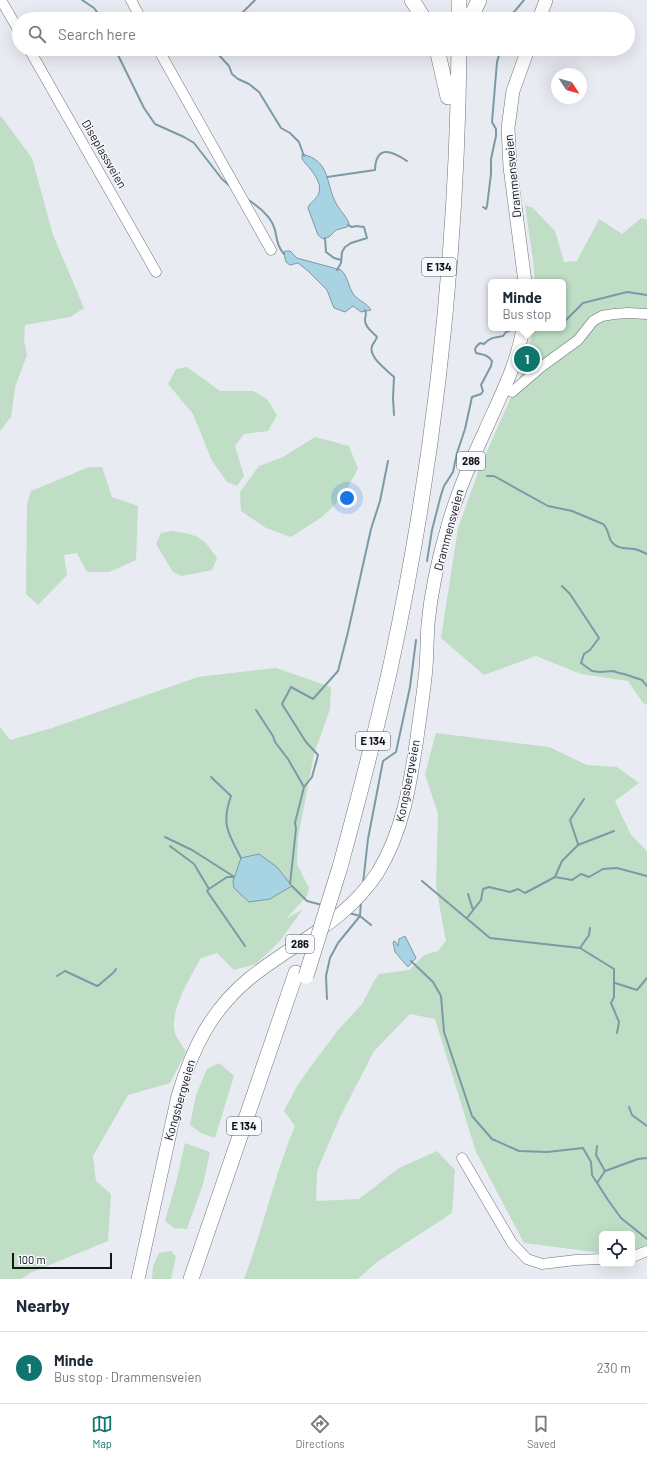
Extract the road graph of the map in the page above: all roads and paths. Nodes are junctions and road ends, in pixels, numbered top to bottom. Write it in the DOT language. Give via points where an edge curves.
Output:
graph roads {
  1 [pos="1,0"];
  2 [pos="131,0"];
  3 [pos="412,0"];
  4 [pos="449,0"];
  5 [pos="459,0"];
  6 [pos="479,0"];
  7 [pos="546,0"];
  8 [pos="138,12"];
  9 [pos="420,12"];
  10 [pos="449,12"];
  11 [pos="459,12"];
  12 [pos="473,12"];
  13 [pos="542,12"];
  14 [pos="12,19"];
  15 [pos="33,56"];
  16 [pos="162,56"];
  17 [pos="438,56"];
  18 [pos="456,56"];
  19 [pos="457,56"];
  20 [pos="526,56"];
  21 [pos="448,97"];
  22 [pos="271,250"];
  23 [pos="156,272"];
  24 [pos="526,279"];
  25 [pos="647,314"];
  26 [pos="522,331"];
  27 [pos="508,390"];
  28 [pos="432,599"];
  29 [pos="335,865"];
  30 [pos="301,975"];
  31 [pos="462,1158"];
  32 [pos="647,1251"];
  33 [pos="635,1256"];
  34 [pos="599,1259"];
  35 [pos="138,1279"];
  36 [pos="191,1279"];
  37 [pos="202,1279"];
  1 -- 14 [label="street"];
  2 -- 8 [label="street"];
  3 -- 9 [label="highway"];
  4 -- 10 [label="highway"];
  5 -- 11 [label="highway"];
  6 -- 12 [label="highway"];
  7 -- 13 [label="main road"];
  15 -- 23 [label="street, Diseplassveien"];
  16 -- 22 [label="street"];
  17 -- 21 [label="highway, E 134"];
  18 -- 21 [label="highway, E 134"];
  19 -- 29 [label="highway, E 134" via="456,154 451,249 425,476 388,679 359,796"];
  20 -- 24 [label="main road, Drammensveien" via="513,91 508,128 510,166"];
  21 -- 29 [label="highway, E 134" via="446,175 436,314 413,492 378,679"];
  25 -- 27 [label="street" via="602,316 593,321 578,340"];
  26 -- 27 [label="main road, Drammensveien / 286"];
  27 -- 28 [label="main road, Drammensveien / 286" via="460,488 446,531"];
  28 -- 35 [label="main road, Kongsbergveien / 286" via="428,621 425,680 414,755 405,808 395,839 377,873 351,905 324,928 250,978 216,1013 199,1040 178,1096"];
  29 -- 30 [label="highway, E 134, bridge"];
  30 -- 36 [label="highway, E 134"];
  30 -- 37 [label="highway, E 134"];
  31 -- 34 [label="street" via="512,1243 524,1257 542,1264"];
  32 -- 33 [label="street"];
}
